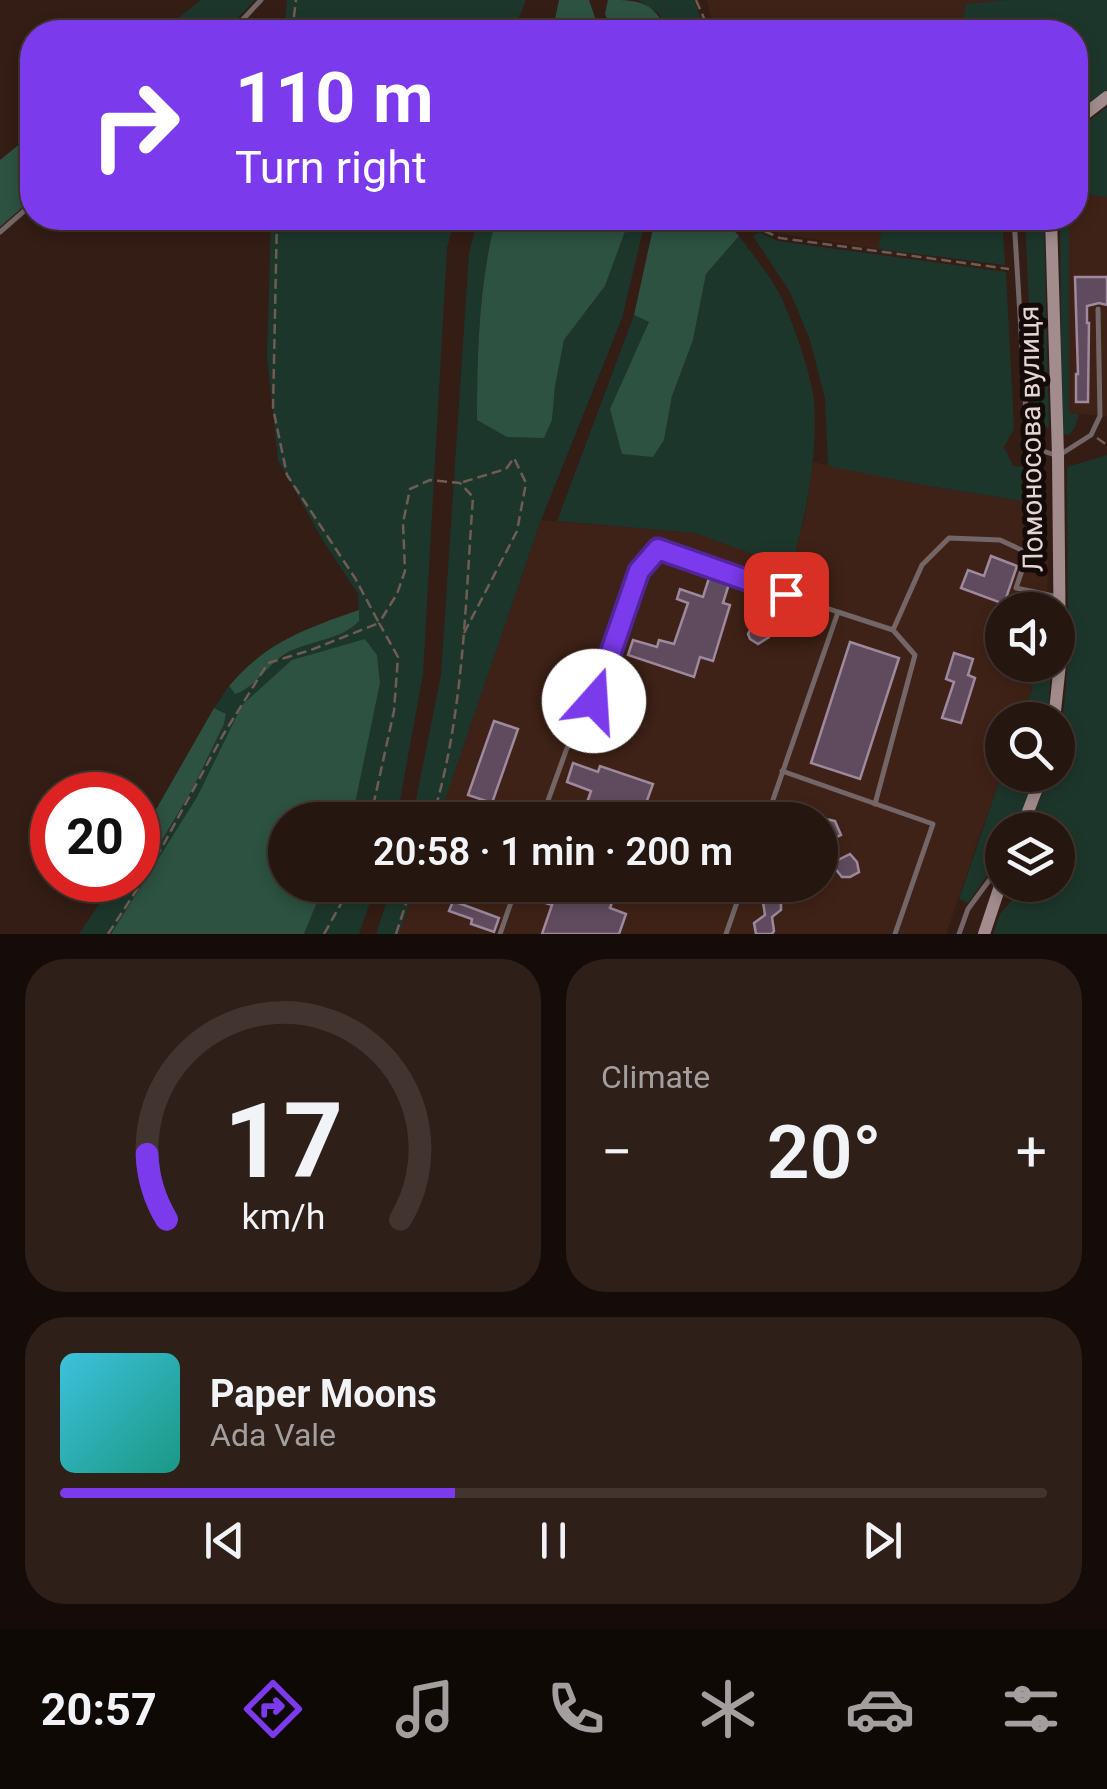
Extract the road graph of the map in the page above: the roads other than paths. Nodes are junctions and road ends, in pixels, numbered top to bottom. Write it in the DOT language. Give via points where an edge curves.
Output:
graph roads {
  1 [pos="261,0"];
  2 [pos="242,20"];
  3 [pos="20,214"];
  4 [pos="1015,230"];
  5 [pos="1050,230"];
  6 [pos="0,232"];
  7 [pos="1098,308"];
  8 [pos="1058,456"];
  9 [pos="1035,592"];
  10 [pos="1059,592"];
  11 [pos="838,612"];
  12 [pos="894,630"];
  13 [pos="782,771"];
  14 [pos="548,802"];
  15 [pos="772,802"];
  16 [pos="875,804"];
  17 [pos="985,886"];
  18 [pos="511,902"];
  19 [pos="737,902"];
  20 [pos="995,902"];
  21 [pos="500,934"];
  22 [pos="726,934"];
  23 [pos="895,934"];
  24 [pos="959,934"];
  25 [pos="984,934"];
  1 -- 2 [label="lane"];
  3 -- 6 [label="lane"];
  4 -- 8 [label="lane" via="1028,446"];
  5 -- 8 [label="street, Ломоносова вулиця"];
  7 -- 8 [label="lane" via="1100,416 1092,435"];
  8 -- 10 [label="street, Ломоносова вулиця"];
  9 -- 12 [label="lane" via="1016,588 1028,554 1000,540 949,538 922,564"];
  11 -- 12 [label="lane"];
  11 -- 13 [label="lane"];
  11 -- 14 [label="lane" via="658,549 639,571 582,734 567,748"];
  12 -- 16 [label="lane" via="915,655"];
  13 -- 15 [label="lane"];
  13 -- 16 [label="lane"];
  16 -- 23 [label="lane" via="933,824"];
  17 -- 24 [label="lane"];
  18 -- 21 [label="lane"];
  19 -- 22 [label="lane"];
  20 -- 25 [label="street"];
}
